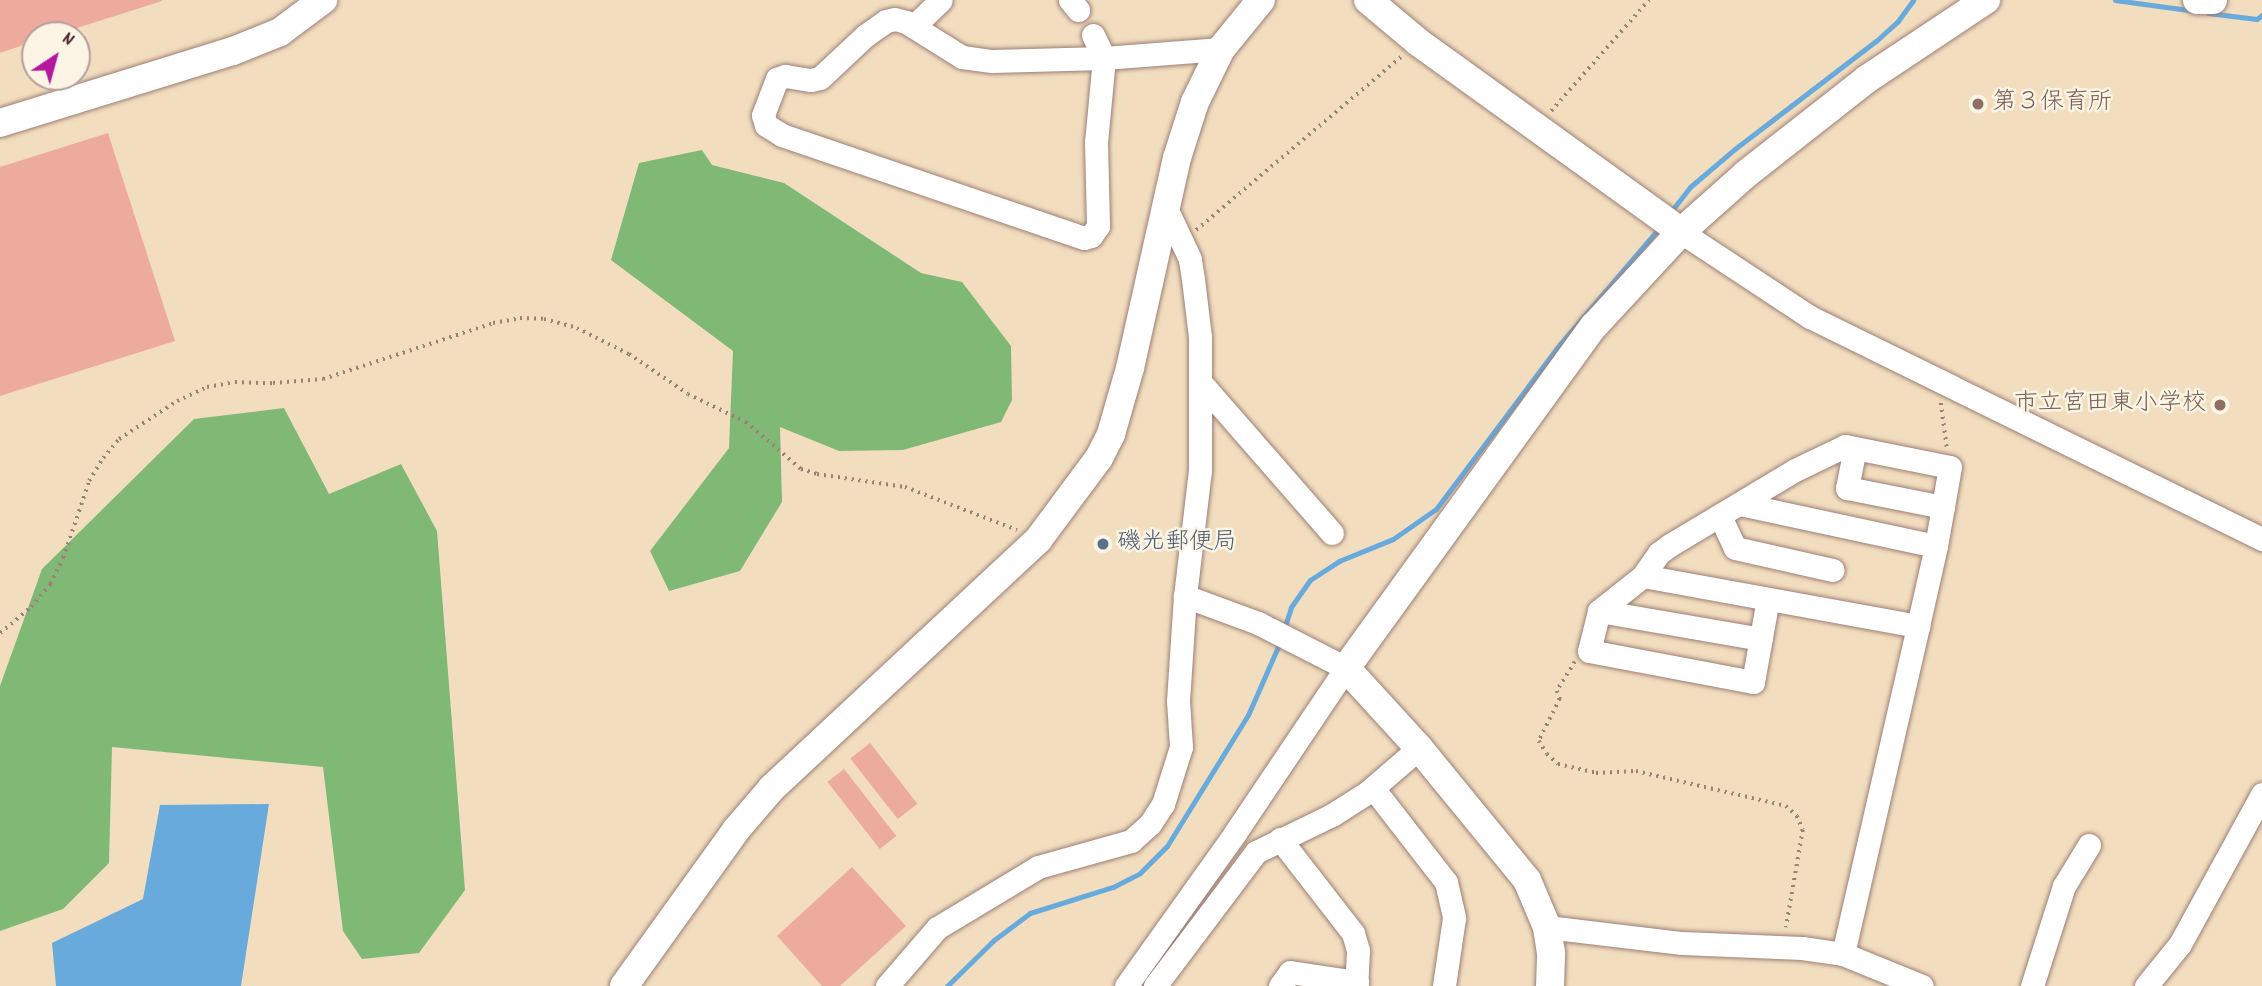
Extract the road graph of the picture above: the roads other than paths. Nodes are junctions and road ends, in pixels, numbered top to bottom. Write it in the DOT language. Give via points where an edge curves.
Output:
graph roads {
  1 [pos="323,0"];
  2 [pos="941,0"];
  3 [pos="1261,0"];
  4 [pos="1368,0"];
  5 [pos="1986,0"];
  6 [pos="2197,0"];
  7 [pos="2213,0"];
  8 [pos="914,26"];
  9 [pos="1093,35"];
  10 [pos="1221,49"];
  11 [pos="1104,58"];
  12 [pos="0,123"];
  13 [pos="1166,208"];
  14 [pos="1671,226"];
  15 [pos="1200,383"];
  16 [pos="1855,449"];
  17 [pos="1740,504"];
  18 [pos="1943,507"];
  19 [pos="1720,516"];
  20 [pos="1332,533"];
  21 [pos="2262,539"];
  22 [pos="1936,546"];
  23 [pos="1833,570"];
  24 [pos="1643,576"];
  25 [pos="1185,596"];
  26 [pos="1768,599"];
  27 [pos="1599,611"];
  28 [pos="1918,626"];
  29 [pos="1761,639"];
  30 [pos="1346,668"];
  31 [pos="1419,748"];
  32 [pos="1373,788"];
  33 [pos="2262,794"];
  34 [pos="1280,839"];
  35 [pos="2089,845"];
  36 [pos="1547,927"];
  37 [pos="1843,954"];
  38 [pos="1357,984"];
  39 [pos="624,986"];
  40 [pos="887,986"];
  41 [pos="1126,986"];
  42 [pos="1155,986"];
  43 [pos="1280,986"];
  44 [pos="1444,986"];
  45 [pos="1550,986"];
  46 [pos="1922,986"];
  47 [pos="2032,986"];
  48 [pos="2146,986"];
  1 -- 12 [label="street" via="280,32 233,51"];
  2 -- 8 [label="street"];
  3 -- 10 [label="street"];
  4 -- 14 [label="street" via="1418,43"];
  5 -- 14 [label="street" via="1877,72"];
  6 -- 7 [label="street"];
  8 -- 11 [label="street" via="962,57 992,61"];
  8 -- 11 [label="street" via="886,21 820,78 778,79 763,116 766,125 782,135 1076,238 1091,236 1098,226 1096,142"];
  9 -- 11 [label="street"];
  10 -- 11 [label="street"];
  10 -- 13 [label="street" via="1195,102"];
  13 -- 15 [label="street" via="1190,259"];
  13 -- 39 [label="street" via="1111,434 1083,482 1038,540 772,788"];
  14 -- 21 [label="street" via="1810,317"];
  14 -- 30 [label="street"];
  15 -- 20 [label="street"];
  15 -- 25 [label="street" via="1200,471"];
  16 -- 17 [label="street" via="1844,446"];
  16 -- 18 [label="street" via="1950,467"];
  16 -- 18 [label="street" via="1847,488"];
  17 -- 19 [label="street"];
  17 -- 22 [label="street"];
  18 -- 22 [label="street"];
  19 -- 23 [label="street" via="1735,548"];
  19 -- 24 [label="street" via="1659,552"];
  22 -- 28 [label="street"];
  24 -- 26 [label="street"];
  24 -- 27 [label="street"];
  25 -- 30 [label="street" via="1266,626"];
  25 -- 40 [label="street" via="1178,701 1181,747 1163,804 1150,824 1131,841 1038,867 1011,881 931,933"];
  26 -- 28 [label="street"];
  26 -- 29 [label="street"];
  27 -- 29 [label="street"];
  27 -- 29 [label="street" via="1589,651 1753,682"];
  28 -- 37 [label="street"];
  30 -- 31 [label="street"];
  30 -- 41 [label="street"];
  31 -- 32 [label="street"];
  31 -- 36 [label="street" via="1527,880"];
  32 -- 34 [label="street" via="1332,815"];
  32 -- 44 [label="street" via="1446,881 1454,918"];
  33 -- 48 [label="street" via="2180,944"];
  34 -- 38 [label="street" via="1353,933 1358,951"];
  34 -- 42 [label="street" via="1256,852"];
  35 -- 47 [label="street" via="2064,886"];
  36 -- 37 [label="street" via="1682,943"];
  36 -- 45 [label="street"];
  37 -- 46 [label="street"];
  38 -- 43 [label="street" via="1290,972"];
}
